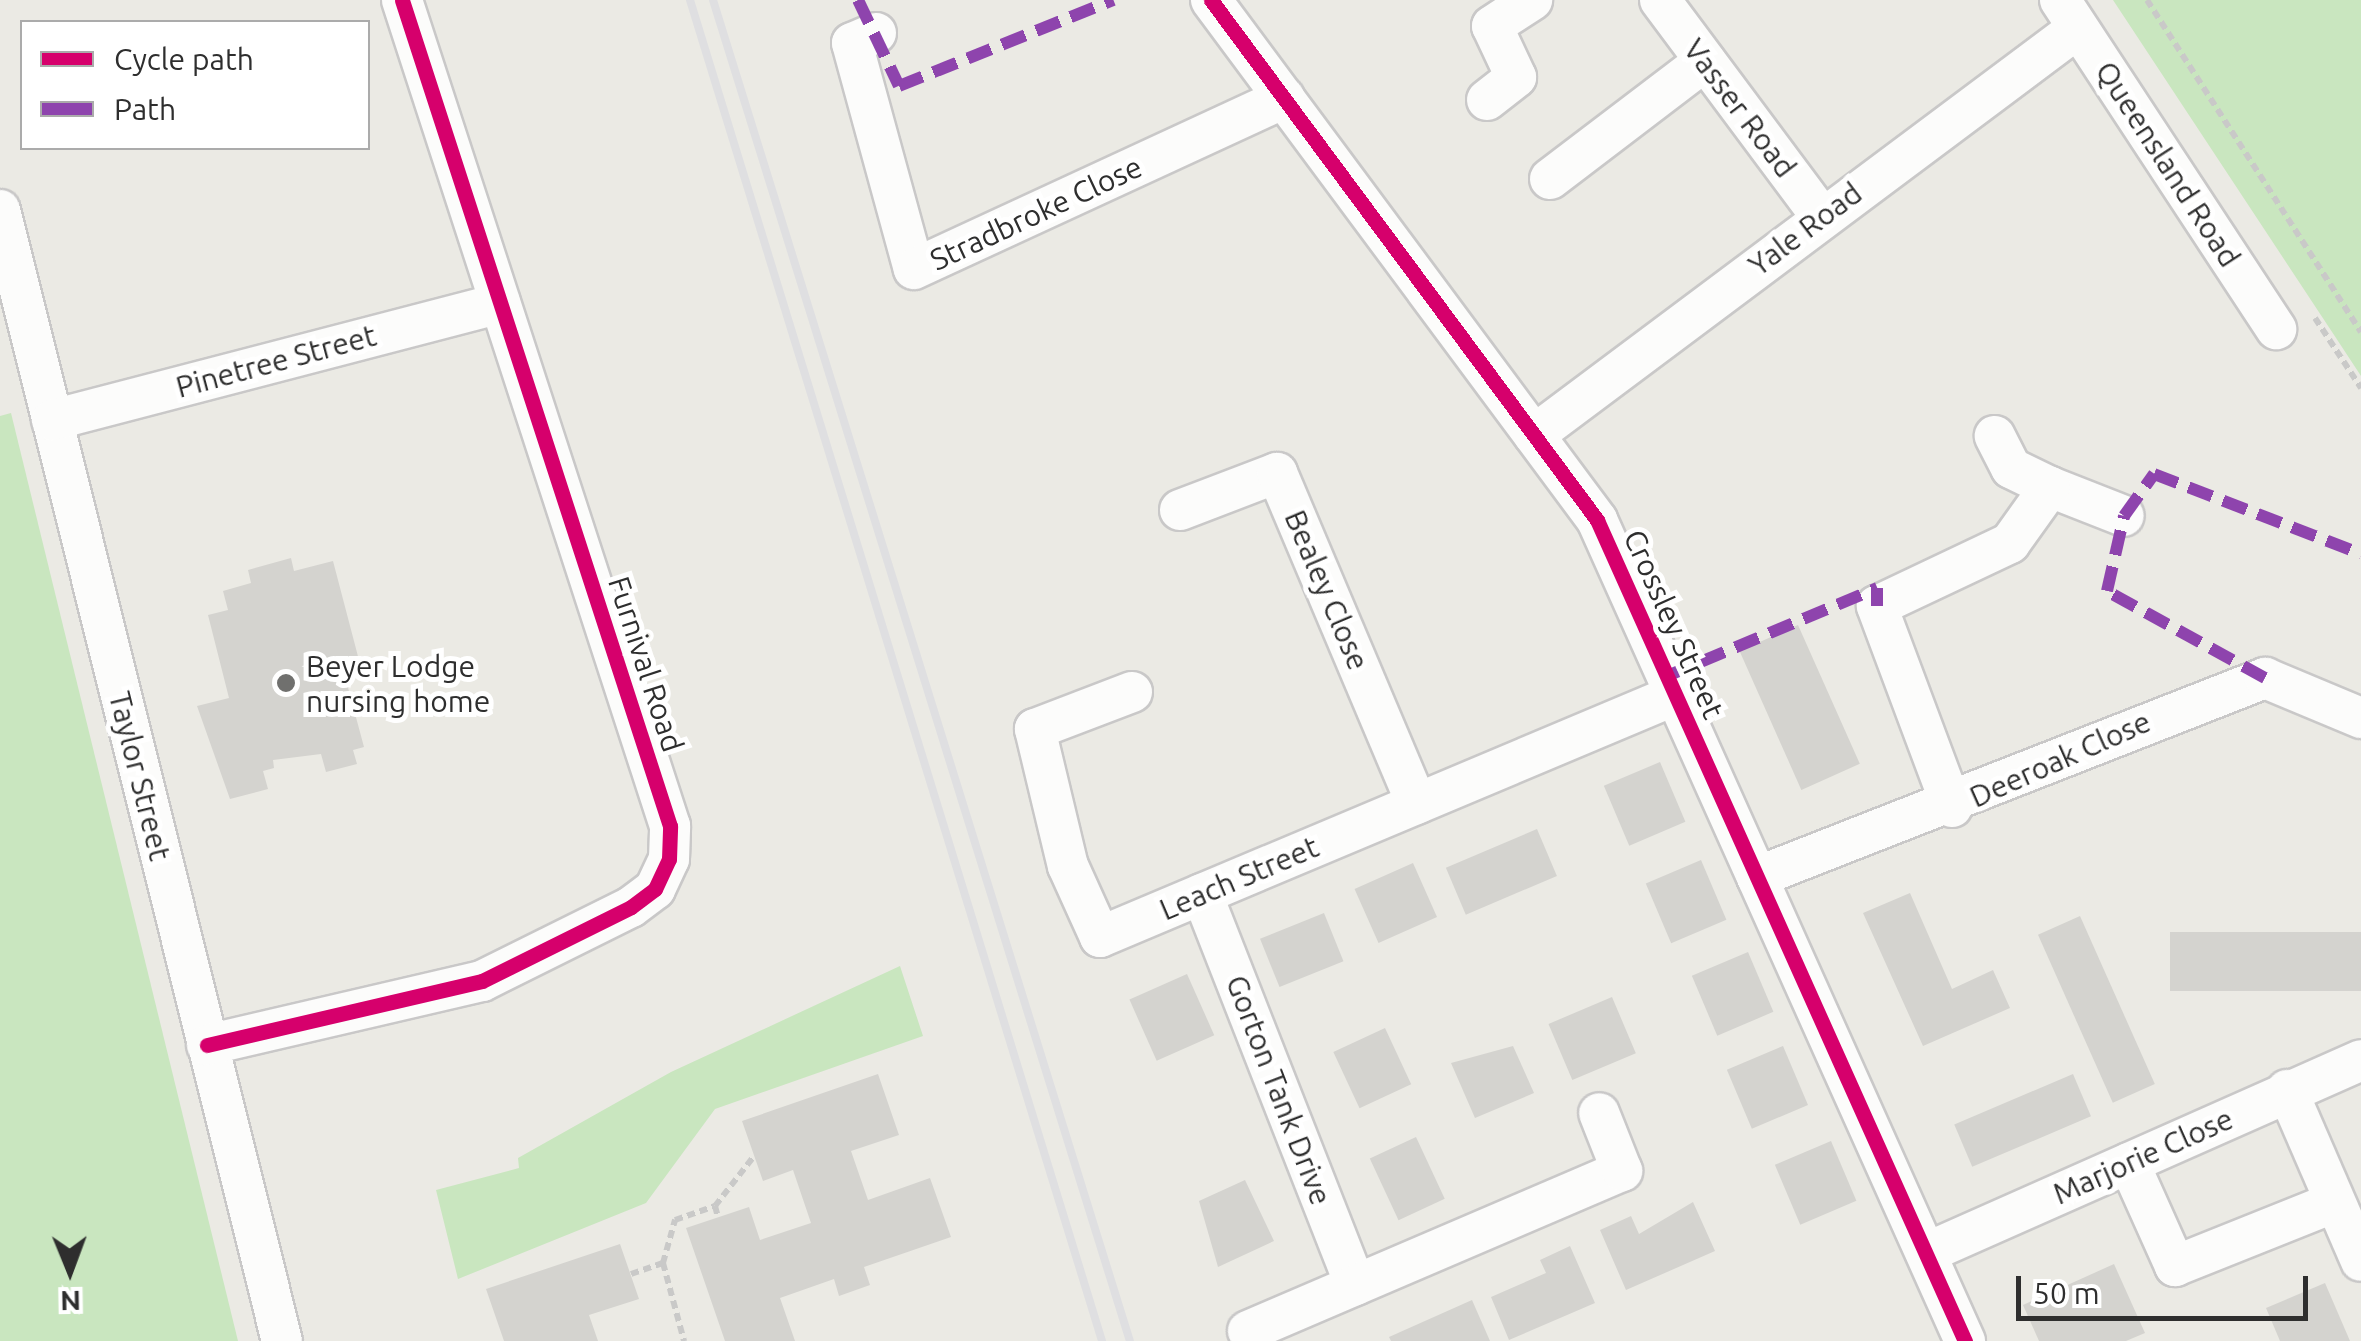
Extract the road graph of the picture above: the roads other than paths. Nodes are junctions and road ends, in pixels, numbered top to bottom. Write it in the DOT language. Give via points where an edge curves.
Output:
graph roads {
  1 [pos="402,0"];
  2 [pos="1211,0"];
  3 [pos="1532,0"];
  4 [pos="1660,0"];
  5 [pos="2069,14"];
  6 [pos="876,32"];
  7 [pos="1705,61"];
  8 [pos="1284,98"];
  9 [pos="1487,100"];
  10 [pos="1550,178"];
  11 [pos="0,210"];
  12 [pos="1821,216"];
  13 [pos="6,263"];
  14 [pos="500,302"];
  15 [pos="2276,329"];
  16 [pos="52,420"];
  17 [pos="1534,435"];
  18 [pos="1994,436"];
  19 [pos="2050,487"];
  20 [pos="1180,510"];
  21 [pos="2124,516"];
  22 [pos="1132,692"];
  23 [pos="1676,695"];
  24 [pos="2361,718"];
  25 [pos="1417,804"];
  26 [pos="1952,807"];
  27 [pos="1757,877"];
  28 [pos="1202,894"];
  29 [pos="206,1045"];
  30 [pos="2361,1060"];
  31 [pos="2287,1090"];
  32 [pos="1600,1113"];
  33 [pos="2129,1164"];
  34 [pos="2335,1202"];
  35 [pos="1926,1253"];
  36 [pos="2361,1261"];
  37 [pos="1355,1285"];
  38 [pos="1248,1331"];
  39 [pos="282,1341"];
  40 [pos="1965,1341"];
  1 -- 14 [label="street, Furnival Road"];
  2 -- 8 [label="street, Crossley Street"];
  3 -- 9 [label="street" via="1492,26 1516,78"];
  4 -- 7 [label="street, Vasser Road"];
  5 -- 12 [label="street, Yale Road"];
  5 -- 15 [label="street, Queensland Road"];
  6 -- 8 [label="street, Stradbroke Close" via="852,44 914,268"];
  7 -- 10 [label="street"];
  7 -- 12 [label="street, Vasser Road"];
  8 -- 17 [label="street, Crossley Street"];
  11 -- 13 [label="street, Taylor Street"];
  12 -- 17 [label="street, Yale Road"];
  13 -- 16 [label="street, Taylor Street"];
  14 -- 16 [label="street, Pinetree Street"];
  14 -- 29 [label="street, Furnival Road" via="670,826 664,874 631,906 482,981"];
  16 -- 29 [label="street, Taylor Street"];
  17 -- 23 [label="street, Crossley Street" via="1597,520"];
  18 -- 19 [label="street" via="2012,468"];
  19 -- 21 [label="street"];
  19 -- 26 [label="street" via="2010,544 1876,606"];
  20 -- 25 [label="street, Bealey Close" via="1278,473"];
  22 -- 28 [label="street, Leach Street" via="1035,729 1068,866 1100,937"];
  23 -- 25 [label="street, Leach Street"];
  23 -- 27 [label="street, Crossley Street"];
  24 -- 26 [label="street, Deeroak Close" via="2265,678 2100,736"];
  25 -- 28 [label="street, Leach Street"];
  26 -- 27 [label="street, Deeroak Close"];
  27 -- 35 [label="street, Crossley Street"];
  28 -- 37 [label="street, Gorton Tank Drive"];
  29 -- 39 [label="street, Taylor Street"];
  30 -- 31 [label="street, Marjorie Close"];
  31 -- 33 [label="street, Marjorie Close"];
  31 -- 34 [label="street"];
  32 -- 37 [label="street" via="1622,1171"];
  33 -- 34 [label="street" via="2175,1266"];
  33 -- 35 [label="street, Marjorie Close"];
  34 -- 36 [label="street"];
  35 -- 40 [label="street, Crossley Street"];
  37 -- 38 [label="street"];
}
